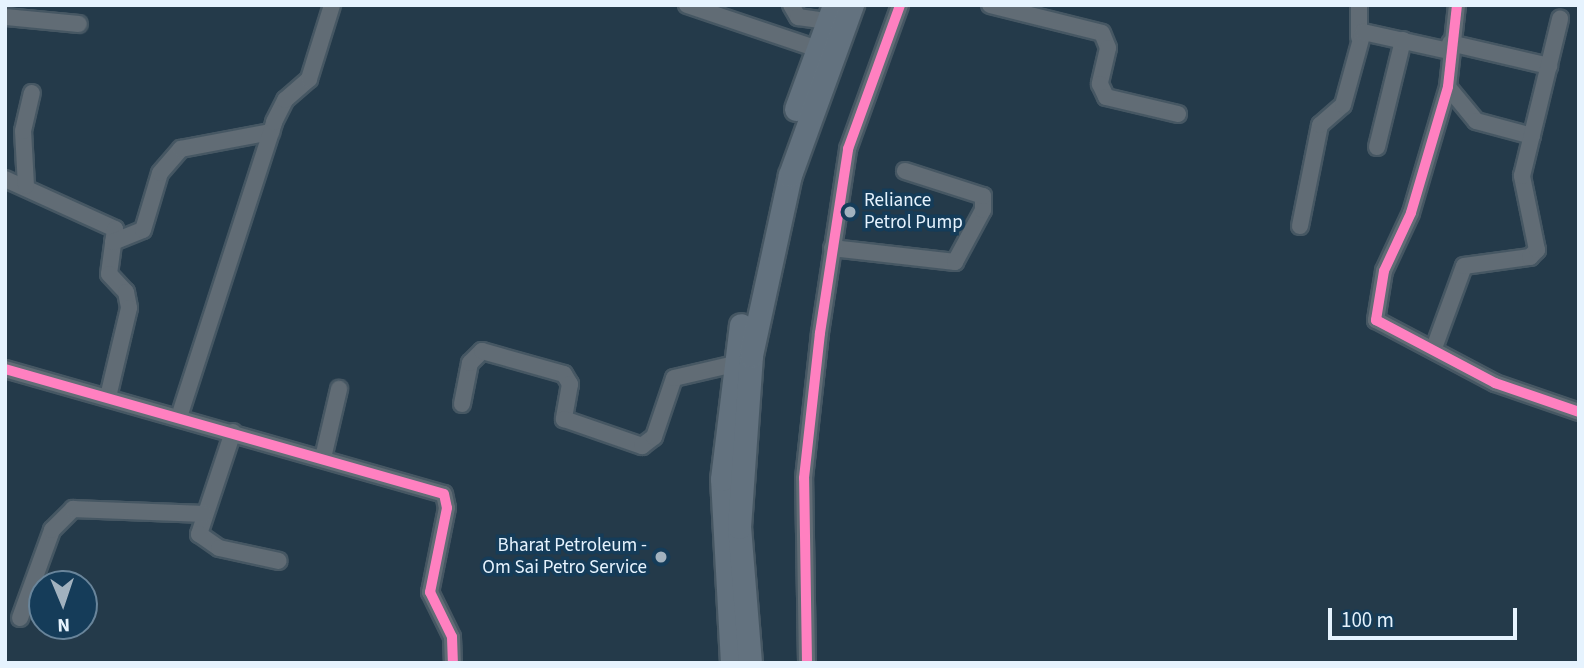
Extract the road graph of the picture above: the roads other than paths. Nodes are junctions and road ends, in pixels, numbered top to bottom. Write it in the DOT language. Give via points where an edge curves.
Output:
graph roads {
  1 [pos="65,5"];
  2 [pos="332,5"];
  3 [pos="687,5"];
  4 [pos="790,5"];
  5 [pos="852,5"];
  6 [pos="900,5"];
  7 [pos="990,5"];
  8 [pos="1359,5"];
  9 [pos="1457,5"];
  10 [pos="1057,12"];
  11 [pos="831,13"];
  12 [pos="5,18"];
  13 [pos="1560,19"];
  14 [pos="61,23"];
  15 [pos="79,24"];
  16 [pos="1359,37"];
  17 [pos="1403,40"];
  18 [pos="1449,47"];
  19 [pos="815,48"];
  20 [pos="1549,66"];
  21 [pos="1448,87"];
  22 [pos="32,93"];
  23 [pos="1178,114"];
  24 [pos="271,132"];
  25 [pos="1532,136"];
  26 [pos="1377,147"];
  27 [pos="905,171"];
  28 [pos="5,179"];
  29 [pos="26,186"];
  30 [pos="1300,226"];
  31 [pos="113,242"];
  32 [pos="832,248"];
  33 [pos="1434,348"];
  34 [pos="734,364"];
  35 [pos="5,369"];
  36 [pos="339,389"];
  37 [pos="108,397"];
  38 [pos="462,404"];
  39 [pos="1579,412"];
  40 [pos="178,417"];
  41 [pos="233,432"];
  42 [pos="323,458"];
  43 [pos="204,514"];
  44 [pos="279,561"];
  45 [pos="20,618"];
  46 [pos="453,663"];
  47 [pos="732,663"];
  48 [pos="750,663"];
  49 [pos="807,663"];
  1 -- 14 [label="street"];
  2 -- 24 [label="street" via="309,79 285,100"];
  3 -- 19 [label="street"];
  4 -- 11 [label="street" via="798,17"];
  5 -- 48 [label="highway" via="790,175 751,355 738,527"];
  6 -- 32 [label="street" via="855,119"];
  7 -- 10 [label="street"];
  8 -- 16 [label="street"];
  9 -- 18 [label="street"];
  10 -- 23 [label="street" via="1106,39 1100,84 1106,97"];
  11 -- 19 [label="highway"];
  12 -- 14 [label="street"];
  13 -- 20 [label="street"];
  14 -- 15 [label="street"];
  16 -- 17 [label="street" via="1371,32"];
  16 -- 30 [label="street" via="1343,105 1320,125"];
  17 -- 18 [label="street"];
  17 -- 26 [label="street"];
  18 -- 20 [label="street"];
  18 -- 21 [label="street"];
  19 -- 34 [label="highway" via="772,180"];
  20 -- 25 [label="street"];
  21 -- 25 [label="street" via="1476,121"];
  21 -- 33 [label="street" via="1375,311 1381,327"];
  22 -- 29 [label="street" via="23,131"];
  24 -- 31 [label="street" via="181,149 160,173 143,230"];
  24 -- 40 [label="street"];
  25 -- 33 [label="street" via="1522,176 1537,250 1530,257 1464,266"];
  27 -- 32 [label="street" via="983,196 983,210 955,262"];
  28 -- 29 [label="street"];
  29 -- 31 [label="street" via="106,220 115,229"];
  31 -- 37 [label="street" via="109,274 126,292 129,308"];
  32 -- 49 [label="street" via="807,426"];
  33 -- 39 [label="street" via="1495,383"];
  34 -- 38 [label="street" via="674,378 654,437 642,446 564,419 570,384 564,374 482,351 470,363"];
  34 -- 47 [label="highway" via="721,527"];
  35 -- 37 [label="street"];
  36 -- 42 [label="street"];
  37 -- 40 [label="street"];
  40 -- 41 [label="street"];
  41 -- 42 [label="street"];
  41 -- 43 [label="street"];
  42 -- 46 [label="street" via="444,494 447,508 430,592 452,637"];
  43 -- 44 [label="street" via="199,534 208,544"];
  43 -- 45 [label="street" via="73,509 52,530"];
}
